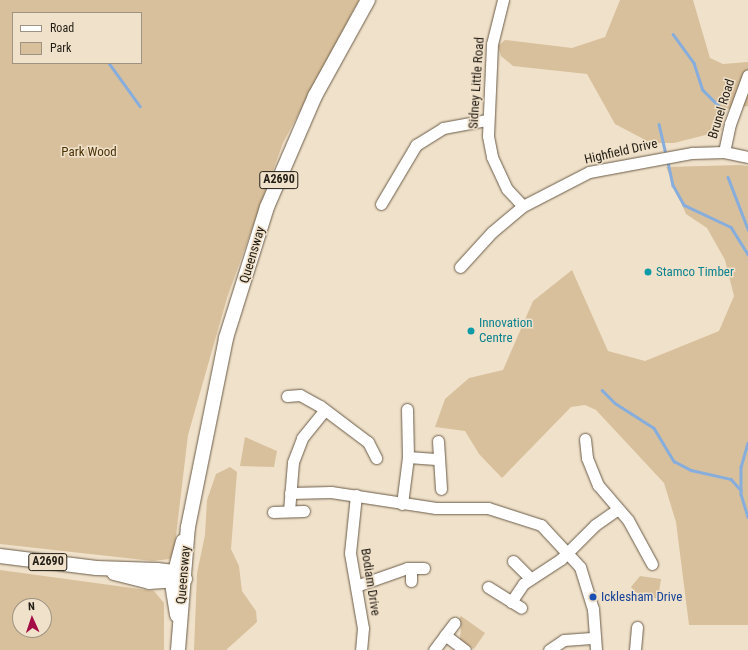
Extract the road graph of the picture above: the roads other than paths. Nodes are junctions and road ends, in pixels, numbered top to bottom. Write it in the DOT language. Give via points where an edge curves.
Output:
graph roads {
  1 [pos="368,0"];
  2 [pos="503,0"];
  3 [pos="748,75"];
  4 [pos="487,120"];
  5 [pos="724,152"];
  6 [pos="748,157"];
  7 [pos="381,204"];
  8 [pos="523,206"];
  9 [pos="460,267"];
  10 [pos="287,396"];
  11 [pos="407,409"];
  12 [pos="325,410"];
  13 [pos="585,439"];
  14 [pos="438,441"];
  15 [pos="408,457"];
  16 [pos="376,458"];
  17 [pos="439,459"];
  18 [pos="443,485"];
  19 [pos="290,493"];
  20 [pos="356,495"];
  21 [pos="402,504"];
  22 [pos="618,509"];
  23 [pos="289,511"];
  24 [pos="274,512"];
  25 [pos="304,512"];
  26 [pos="568,552"];
  27 [pos="0,556"];
  28 [pos="513,561"];
  29 [pos="652,564"];
  30 [pos="411,568"];
  31 [pos="424,568"];
  32 [pos="177,578"];
  33 [pos="531,579"];
  34 [pos="411,581"];
  35 [pos="356,586"];
  36 [pos="488,587"];
  37 [pos="511,602"];
  38 [pos="521,608"];
  39 [pos="454,623"];
  40 [pos="637,627"];
  41 [pos="445,635"];
  42 [pos="595,638"];
  43 [pos="178,650"];
  44 [pos="361,650"];
  45 [pos="434,650"];
  46 [pos="465,650"];
  47 [pos="549,650"];
  48 [pos="596,650"];
  49 [pos="636,650"];
  1 -- 32 [label="main road, Queensway / A2690" via="315,96 268,207 226,338"];
  2 -- 4 [label="street, Sidney Little Road" via="492,44"];
  3 -- 5 [label="street, Brunel Road" via="730,124"];
  4 -- 7 [label="street" via="443,128 416,145"];
  4 -- 8 [label="street, Sidney Little Road" via="492,157 508,189"];
  5 -- 6 [label="street, Highfield Drive"];
  5 -- 8 [label="street, Highfield Drive" via="635,160 589,172"];
  8 -- 9 [label="street, Highfield Drive" via="492,232"];
  10 -- 12 [label="street" via="300,396"];
  11 -- 15 [label="street"];
  12 -- 16 [label="street" via="368,442"];
  12 -- 19 [label="street" via="302,438 293,462"];
  13 -- 22 [label="street" via="587,458 598,485"];
  14 -- 17 [label="street"];
  15 -- 17 [label="street"];
  15 -- 21 [label="street"];
  17 -- 18 [label="street"];
  19 -- 20 [label="street"];
  19 -- 23 [label="street"];
  20 -- 21 [label="street"];
  20 -- 35 [label="street, Bodiam Drive" via="350,553"];
  21 -- 26 [label="street" via="488,508 514,514 541,525"];
  22 -- 26 [label="street" via="595,526"];
  22 -- 29 [label="street"];
  23 -- 24 [label="street"];
  23 -- 25 [label="street"];
  26 -- 33 [label="street"];
  26 -- 42 [label="street" via="586,583"];
  27 -- 32 [label="main road, A2690"];
  28 -- 33 [label="street"];
  30 -- 31 [label="street"];
  30 -- 34 [label="street"];
  30 -- 35 [label="street"];
  32 -- 43 [label="main road, Queensway"];
  33 -- 37 [label="street"];
  35 -- 44 [label="street, Bodiam Drive" via="363,628"];
  36 -- 37 [label="street"];
  37 -- 38 [label="street"];
  39 -- 41 [label="street"];
  40 -- 49 [label="street"];
  41 -- 45 [label="street"];
  41 -- 46 [label="street"];
  42 -- 47 [label="street" via="564,640"];
  42 -- 48 [label="street"];
}
